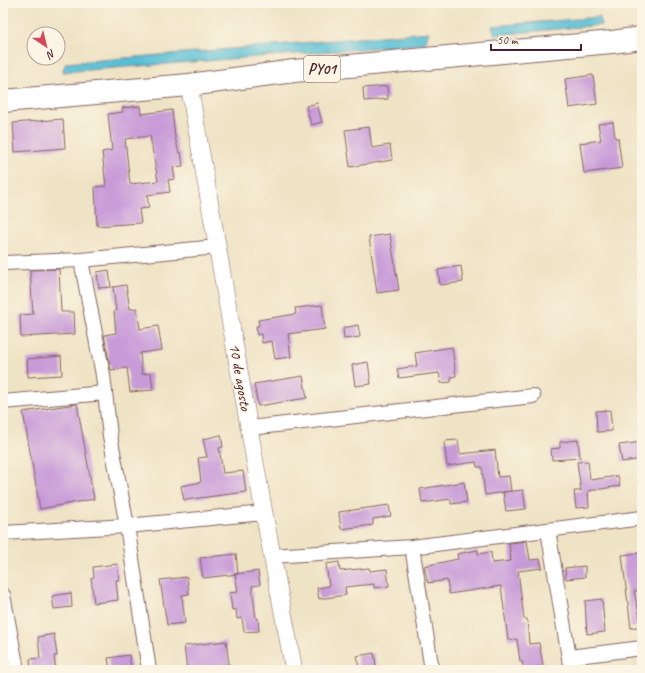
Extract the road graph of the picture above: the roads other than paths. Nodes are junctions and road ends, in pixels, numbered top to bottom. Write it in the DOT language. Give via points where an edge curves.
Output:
graph roads {
  1 [pos="642,38"];
  2 [pos="189,85"];
  3 [pos="3,101"];
  4 [pos="218,247"];
  5 [pos="81,260"];
  6 [pos="3,263"];
  7 [pos="106,393"];
  8 [pos="533,396"];
  9 [pos="3,402"];
  10 [pos="250,428"];
  11 [pos="264,513"];
  12 [pos="642,518"];
  13 [pos="127,526"];
  14 [pos="548,530"];
  15 [pos="3,533"];
  16 [pos="412,547"];
  17 [pos="272,556"];
  18 [pos="3,595"];
  19 [pos="642,648"];
  20 [pos="570,664"];
  21 [pos="17,670"];
  22 [pos="149,670"];
  23 [pos="294,670"];
  24 [pos="432,670"];
  1 -- 2 [label="highway, PY01" via="294,71"];
  2 -- 3 [label="highway, PY01"];
  2 -- 4 [label="street, 10 de agosto"];
  4 -- 5 [label="street"];
  4 -- 10 [label="street, 10 de agosto"];
  5 -- 6 [label="street"];
  5 -- 7 [label="street"];
  7 -- 9 [label="street"];
  7 -- 13 [label="street" via="110,436"];
  8 -- 10 [label="street"];
  10 -- 11 [label="street, 10 de agosto"];
  11 -- 13 [label="street"];
  11 -- 17 [label="street, 10 de agosto"];
  12 -- 14 [label="street"];
  13 -- 15 [label="street"];
  13 -- 22 [label="street"];
  14 -- 16 [label="street"];
  14 -- 20 [label="street"];
  16 -- 17 [label="street"];
  16 -- 24 [label="street"];
  17 -- 23 [label="street, 10 de agosto"];
  18 -- 21 [label="street"];
  19 -- 20 [label="street"];
}
